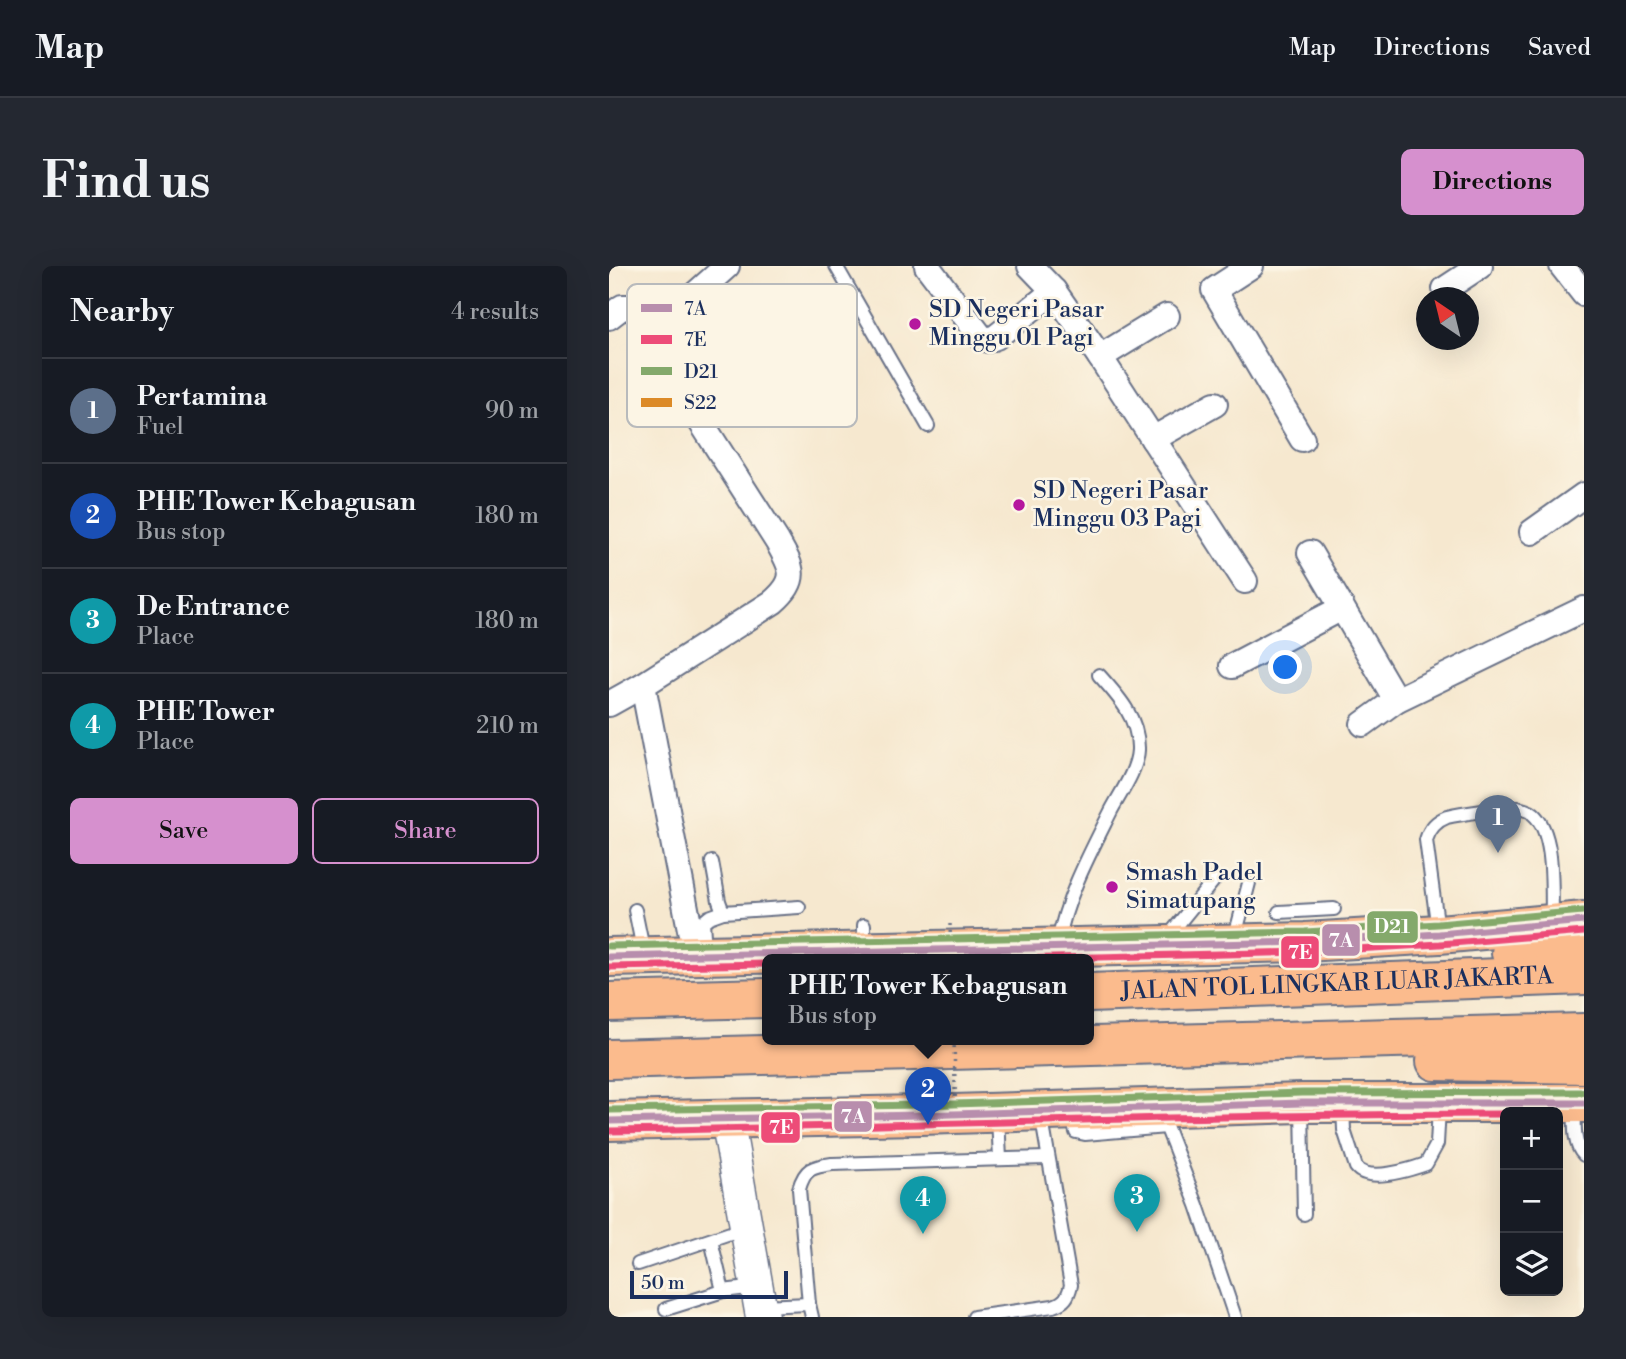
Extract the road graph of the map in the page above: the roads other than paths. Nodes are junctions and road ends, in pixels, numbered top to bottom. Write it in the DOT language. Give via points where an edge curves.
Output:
graph roads {
  1 [pos="727,266"];
  2 [pos="836,266"];
  3 [pos="927,266"];
  4 [pos="1030,266"];
  5 [pos="1480,266"];
  6 [pos="1562,266"];
  7 [pos="1243,272"];
  8 [pos="706,284"];
  9 [pos="846,284"];
  10 [pos="1448,287"];
  11 [pos="1054,291"];
  12 [pos="1584,294"];
  13 [pos="857,303"];
  14 [pos="627,306"];
  15 [pos="1167,316"];
  16 [pos="609,317"];
  17 [pos="1100,357"];
  18 [pos="1215,404"];
  19 [pos="928,426"];
  20 [pos="704,427"];
  21 [pos="1153,439"];
  22 [pos="1302,439"];
  23 [pos="1584,495"];
  24 [pos="1532,532"];
  25 [pos="1310,553"];
  26 [pos="1245,581"];
  27 [pos="1342,608"];
  28 [pos="1584,609"];
  29 [pos="1232,666"];
  30 [pos="1099,675"];
  31 [pos="643,685"];
  32 [pos="1395,700"];
  33 [pos="609,704"];
  34 [pos="1363,724"];
  35 [pos="712,862"];
  36 [pos="1214,880"];
  37 [pos="1249,883"];
  38 [pos="799,907"];
  39 [pos="1334,909"];
  40 [pos="635,910"];
  41 [pos="723,912"];
  42 [pos="1279,912"];
  43 [pos="1568,922"];
  44 [pos="1309,926"];
  45 [pos="1439,934"];
  46 [pos="1161,944"];
  47 [pos="1233,944"];
  48 [pos="1058,947"];
  49 [pos="1584,947"];
  50 [pos="699,954"];
  51 [pos="627,957"];
  52 [pos="1584,975"];
  53 [pos="1160,990"];
  54 [pos="1094,993"];
  55 [pos="762,998"];
  56 [pos="609,1002"];
  57 [pos="1584,1033"];
  58 [pos="1057,1048"];
  59 [pos="609,1059"];
  60 [pos="1584,1064"];
  61 [pos="1439,1103"];
  62 [pos="1579,1103"];
  63 [pos="1302,1104"];
  64 [pos="1342,1104"];
  65 [pos="1510,1107"];
  66 [pos="1538,1107"];
  67 [pos="1056,1110"];
  68 [pos="998,1112"];
  69 [pos="1163,1117"];
  70 [pos="727,1118"];
  71 [pos="609,1121"];
  72 [pos="1584,1155"];
  73 [pos="1047,1158"];
  74 [pos="1000,1159"];
  75 [pos="1304,1214"];
  76 [pos="745,1228"];
  77 [pos="711,1240"];
  78 [pos="638,1264"];
  79 [pos="723,1291"];
  80 [pos="759,1303"];
  81 [pos="666,1309"];
  82 [pos="811,1311"];
  83 [pos="974,1317"];
  84 [pos="1235,1317"];
  1 -- 8 [label="street"];
  2 -- 9 [label="lane"];
  3 -- 11 [label="street" via="988,340"];
  4 -- 11 [label="street"];
  5 -- 10 [label="street"];
  6 -- 12 [label="street"];
  7 -- 22 [label="street" via="1214,290"];
  11 -- 17 [label="street"];
  13 -- 19 [label="lane"];
  14 -- 16 [label="street"];
  15 -- 17 [label="street"];
  17 -- 21 [label="street"];
  18 -- 21 [label="street"];
  20 -- 31 [label="street" via="777,541 789,562 791,577 788,589 773,602"];
  21 -- 26 [label="street"];
  23 -- 24 [label="street"];
  25 -- 27 [label="street"];
  27 -- 29 [label="street"];
  27 -- 32 [label="street"];
  28 -- 32 [label="street"];
  30 -- 48 [label="lane" via="1132,717 1138,752 1063,914"];
  31 -- 33 [label="street"];
  31 -- 50 [label="street" via="693,945"];
  32 -- 34 [label="street"];
  35 -- 41 [label="lane"];
  36 -- 46 [label="lane"];
  37 -- 47 [label="lane"];
  38 -- 41 [label="lane"];
  39 -- 44 [label="lane"];
  40 -- 51 [label="lane" via="642,933"];
  41 -- 50 [label="lane" via="703,922"];
  42 -- 44 [label="lane"];
  43 -- 45 [label="highway"];
  43 -- 45 [label="lane" via="1544,829 1533,813 1519,808 1448,817 1429,831 1426,840"];
  44 -- 45 [label="highway"];
  44 -- 47 [label="highway"];
  46 -- 47 [label="highway"];
  46 -- 48 [label="highway"];
  48 -- 50 [label="highway" via="864,938"];
  49 -- 53 [label="highway" via="1205,972"];
  50 -- 51 [label="highway"];
  52 -- 53 [label="highway, JALAN TOL LINGKAR LUAR JAKARTA"];
  53 -- 54 [label="highway, JALAN TOL LINGKAR LUAR JAKARTA"];
  55 -- 56 [label="highway"];
  57 -- 58 [label="highway"];
  58 -- 59 [label="highway"];
  58 -- 60 [label="highway" via="1072,1059 1095,1063 1375,1059"];
  61 -- 64 [label="highway"];
  61 -- 64 [label="lane" via="1437,1144 1426,1164 1368,1175 1356,1167 1344,1130"];
  61 -- 65 [label="highway"];
  62 -- 66 [label="highway"];
  62 -- 72 [label="lane" via="1576,1139"];
  63 -- 64 [label="highway"];
  63 -- 69 [label="highway"];
  63 -- 75 [label="lane"];
  67 -- 68 [label="highway"];
  67 -- 69 [label="highway"];
  67 -- 73 [label="lane"];
  68 -- 70 [label="highway"];
  68 -- 74 [label="lane"];
  69 -- 84 [label="lane"];
  70 -- 71 [label="highway"];
  70 -- 76 [label="street"];
  73 -- 74 [label="lane"];
  73 -- 83 [label="lane" via="1069,1293 1053,1306"];
  74 -- 82 [label="lane" via="832,1164 814,1167 803,1175 799,1189"];
  76 -- 77 [label="lane"];
  76 -- 80 [label="street"];
  77 -- 78 [label="lane"];
  77 -- 79 [label="lane"];
  79 -- 80 [label="lane"];
  79 -- 81 [label="lane"];
  80 -- 82 [label="lane"];
}
